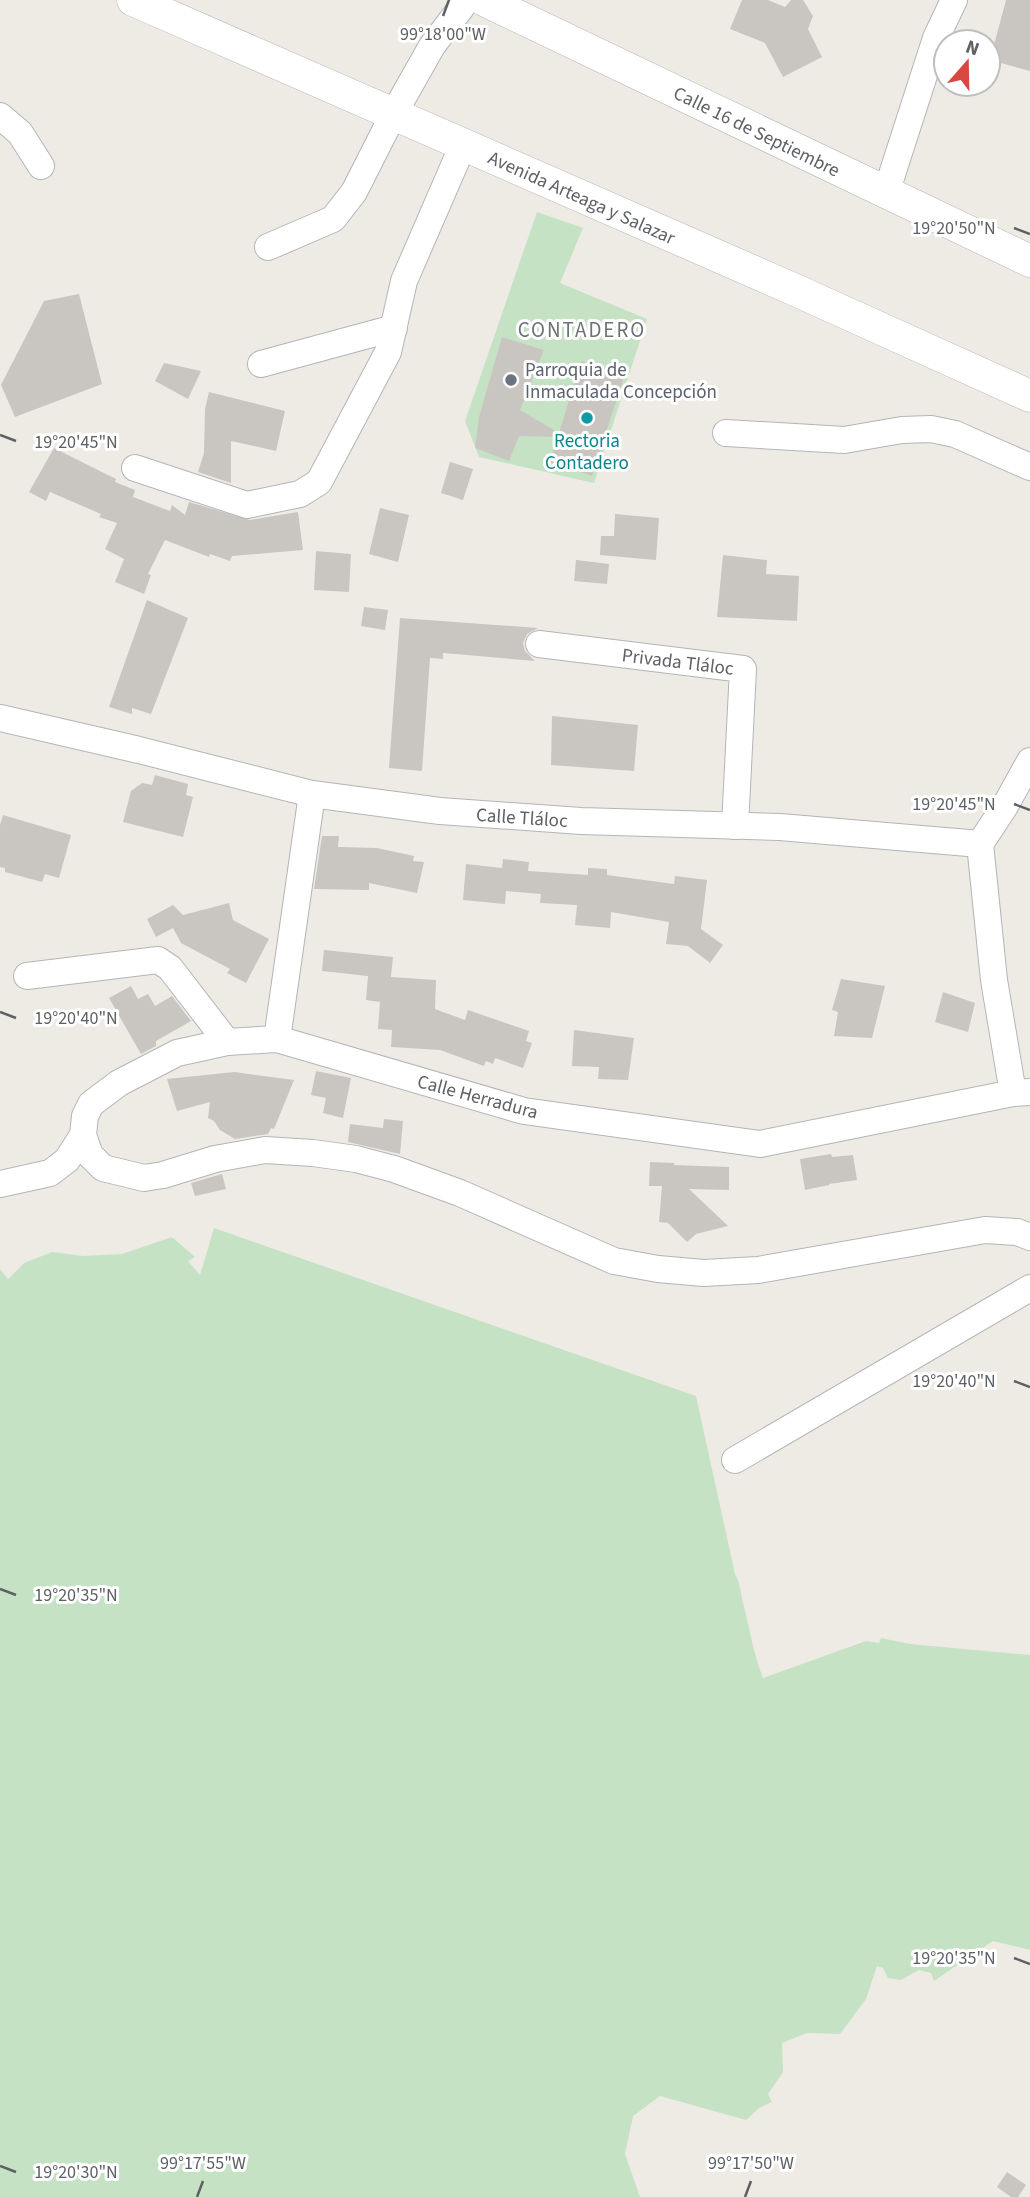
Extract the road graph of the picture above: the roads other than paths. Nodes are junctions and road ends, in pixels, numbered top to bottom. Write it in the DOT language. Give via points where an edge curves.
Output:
graph roads {
  1 [pos="133,0"];
  2 [pos="467,0"];
  3 [pos="484,0"];
  4 [pos="954,0"];
  5 [pos="393,115"];
  6 [pos="0,116"];
  7 [pos="463,145"];
  8 [pos="41,166"];
  9 [pos="886,193"];
  10 [pos="268,247"];
  11 [pos="1030,261"];
  12 [pos="394,328"];
  13 [pos="261,364"];
  14 [pos="1030,396"];
  15 [pos="726,433"];
  16 [pos="1030,467"];
  17 [pos="135,468"];
  18 [pos="539,644"];
  19 [pos="0,718"];
  20 [pos="1030,761"];
  21 [pos="312,794"];
  22 [pos="1018,809"];
  23 [pos="735,826"];
  24 [pos="980,844"];
  25 [pos="27,976"];
  26 [pos="277,1039"];
  27 [pos="227,1042"];
  28 [pos="1021,1093"];
  29 [pos="83,1135"];
  30 [pos="0,1184"];
  31 [pos="1030,1237"];
  32 [pos="1030,1288"];
  33 [pos="735,1460"];
  1 -- 5 [label="street, Avenida Arteaga y Salazar"];
  2 -- 5 [label="street" via="432,46"];
  3 -- 9 [label="street, Calle 16 de Septiembre"];
  4 -- 9 [label="street" via="936,38"];
  5 -- 7 [label="street, Avenida Arteaga y Salazar"];
  5 -- 10 [label="street" via="354,192 333,219"];
  6 -- 8 [label="street" via="20,133"];
  7 -- 12 [label="street" via="404,281"];
  7 -- 14 [label="street, Avenida Arteaga y Salazar"];
  9 -- 11 [label="street, Calle 16 de Septiembre"];
  12 -- 13 [label="street"];
  12 -- 17 [label="street" via="388,352 319,482 300,494 247,505"];
  15 -- 16 [label="street" via="844,440 931,429 955,434"];
  18 -- 23 [label="street, Privada Tláloc" via="743,669"];
  19 -- 21 [label="street, Calle Tláloc"];
  20 -- 22 [label="street"];
  21 -- 23 [label="street, Calle Tláloc" via="440,811"];
  21 -- 26 [label="street"];
  22 -- 24 [label="street"];
  23 -- 24 [label="street, Calle Tláloc"];
  24 -- 28 [label="street" via="994,980"];
  25 -- 27 [label="street" via="158,960 170,968"];
  26 -- 27 [label="street, Calle Herradura"];
  26 -- 28 [label="street, Calle Herradura" via="524,1111 760,1144"];
  27 -- 29 [label="street, Calle Herradura" via="177,1053 119,1083 91,1104"];
  29 -- 30 [label="street, Calle Herradura" via="67,1160 50,1173"];
  29 -- 31 [label="street" via="90,1155 103,1168 144,1178 265,1150 356,1159 460,1193 614,1261 658,1269 704,1273 758,1270 985,1230"];
  32 -- 33 [label="street"];
}
